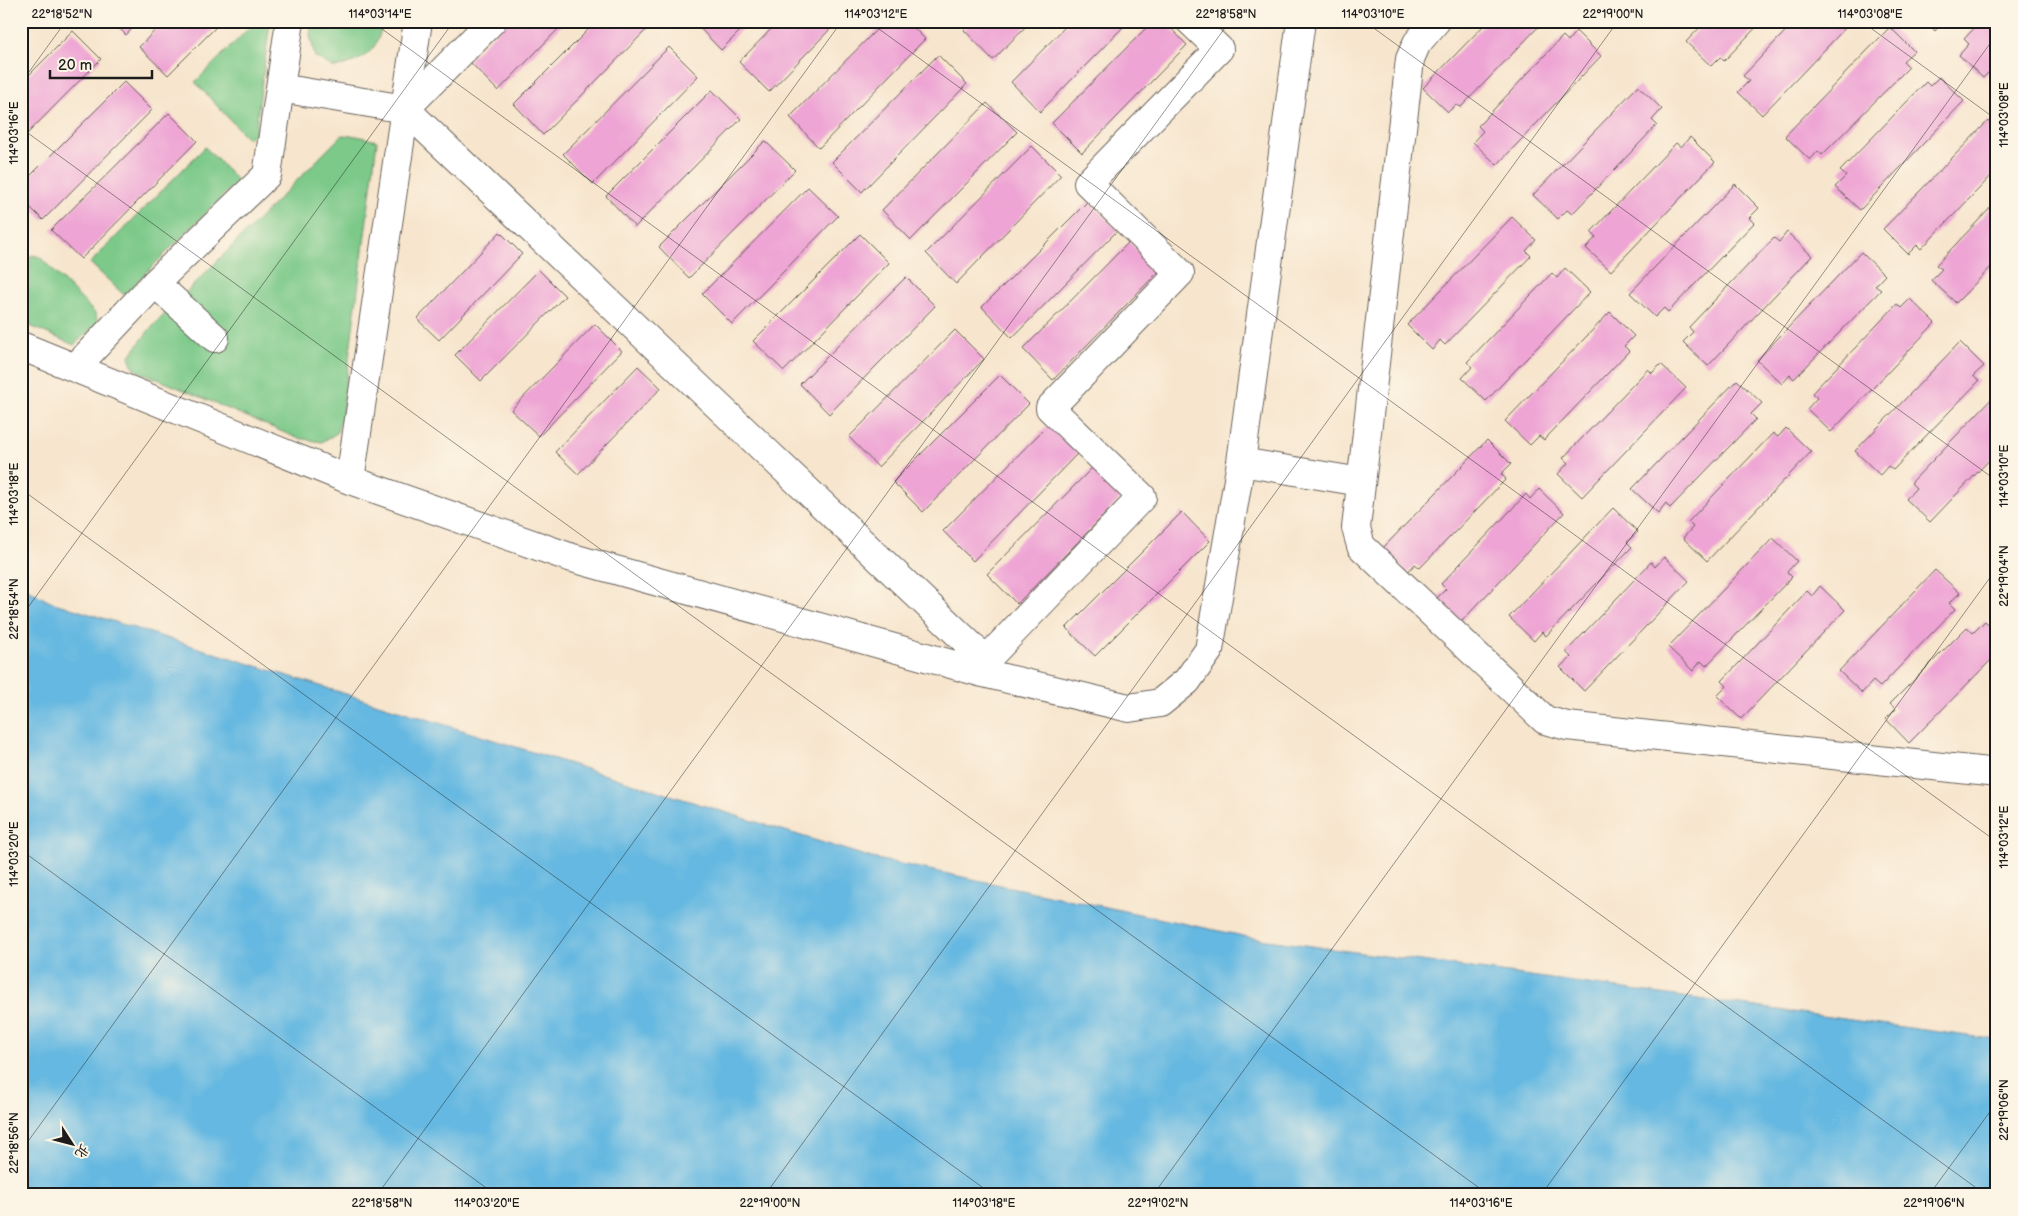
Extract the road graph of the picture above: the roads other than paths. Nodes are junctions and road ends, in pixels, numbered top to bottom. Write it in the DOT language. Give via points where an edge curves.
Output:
graph roads {
  1 [pos="290,21"];
  2 [pos="418,21"];
  3 [pos="492,21"];
  4 [pos="1190,21"];
  5 [pos="1301,21"];
  6 [pos="1436,21"];
  7 [pos="280,88"];
  8 [pos="405,109"];
  9 [pos="155,283"];
  10 [pos="215,338"];
  11 [pos="21,346"];
  12 [pos="75,368"];
  13 [pos="1241,462"];
  14 [pos="350,480"];
  15 [pos="1361,482"];
  16 [pos="984,666"];
  17 [pos="1997,773"];
  1 -- 7 [label="lane"];
  2 -- 8 [label="lane"];
  3 -- 8 [label="lane"];
  4 -- 16 [label="lane" via="1218,48 1088,183 1180,273 1050,408 1142,497"];
  5 -- 13 [label="lane"];
  6 -- 15 [label="lane" via="1417,43 1410,59"];
  7 -- 8 [label="lane"];
  7 -- 9 [label="lane" via="267,175"];
  8 -- 14 [label="lane"];
  8 -- 16 [label="lane"];
  9 -- 10 [label="lane"];
  9 -- 12 [label="lane"];
  11 -- 12 [label="lane"];
  12 -- 14 [label="lane"];
  13 -- 15 [label="lane"];
  13 -- 16 [label="lane" via="1209,650 1187,681 1160,703 1129,708"];
  14 -- 16 [label="lane" via="569,557"];
  15 -- 17 [label="lane" via="1356,528 1360,546 1545,720 1567,726"];
}
